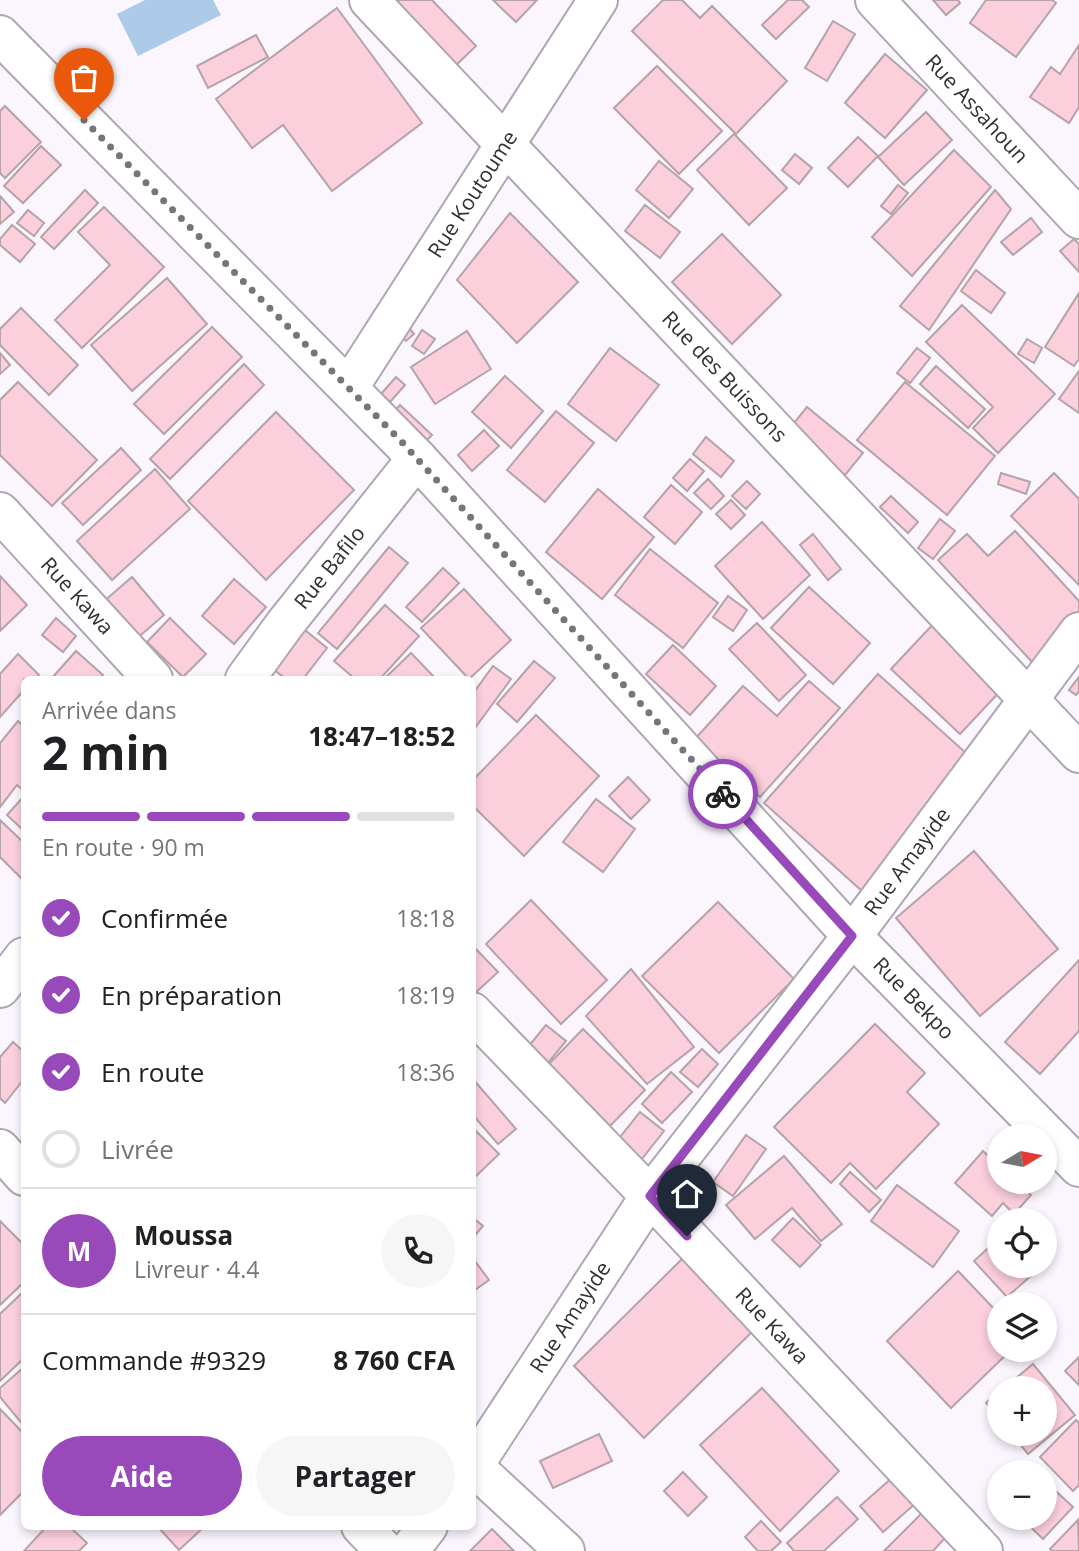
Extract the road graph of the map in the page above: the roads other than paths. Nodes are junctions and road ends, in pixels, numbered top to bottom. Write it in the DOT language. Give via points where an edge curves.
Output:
graph roads {
  1 [pos="369,0"];
  2 [pos="598,0"];
  3 [pos="875,0"];
  4 [pos="0,35"];
  5 [pos="504,144"];
  6 [pos="1079,219"];
  7 [pos="349,387"];
  8 [pos="417,458"];
  9 [pos="0,512"];
  10 [pos="1079,632"];
  11 [pos="150,676"];
  12 [pos="247,676"];
  13 [pos="1028,699"];
  14 [pos="1079,753"];
  15 [pos="852,936"];
  16 [pos="21,961"];
  17 [pos="0,988"];
  18 [pos="476,1016"];
  19 [pos="0,1149"];
  20 [pos="1079,1167"];
  21 [pos="21,1173"];
  22 [pos="650,1196"];
  23 [pos="476,1462"];
  24 [pos="476,1470"];
  25 [pos="365,1530"];
  26 [pos="425,1530"];
  27 [pos="385,1551"];
  28 [pos="409,1551"];
  29 [pos="565,1551"];
  30 [pos="983,1551"];
  1 -- 5 [label="street, Rue des Buissons"];
  2 -- 5 [label="street, Rue Koutoume"];
  3 -- 6 [label="street, Rue Assahoun"];
  4 -- 7 [label="street, Rue Bekpo"];
  5 -- 7 [label="street, Rue Koutoume"];
  5 -- 13 [label="street, Rue des Buissons"];
  7 -- 8 [label="street, Rue Bekpo"];
  8 -- 12 [label="street, Rue Bafilo"];
  8 -- 15 [label="street, Rue Bekpo"];
  9 -- 11 [label="street, Rue Kawa"];
  10 -- 13 [label="street, Rue Amayide"];
  13 -- 14 [label="street, Rue des Buissons"];
  13 -- 15 [label="street, Rue Amayide"];
  15 -- 20 [label="street, Rue Bekpo"];
  15 -- 22 [label="street, Rue Amayide"];
  16 -- 17 [label="street"];
  18 -- 22 [label="street, Rue Kawa"];
  19 -- 21 [label="street"];
  22 -- 23 [label="street, Rue Amayide"];
  22 -- 30 [label="street, Rue Kawa"];
  24 -- 29 [label="street"];
  25 -- 27 [label="street"];
  26 -- 28 [label="street"];
}
